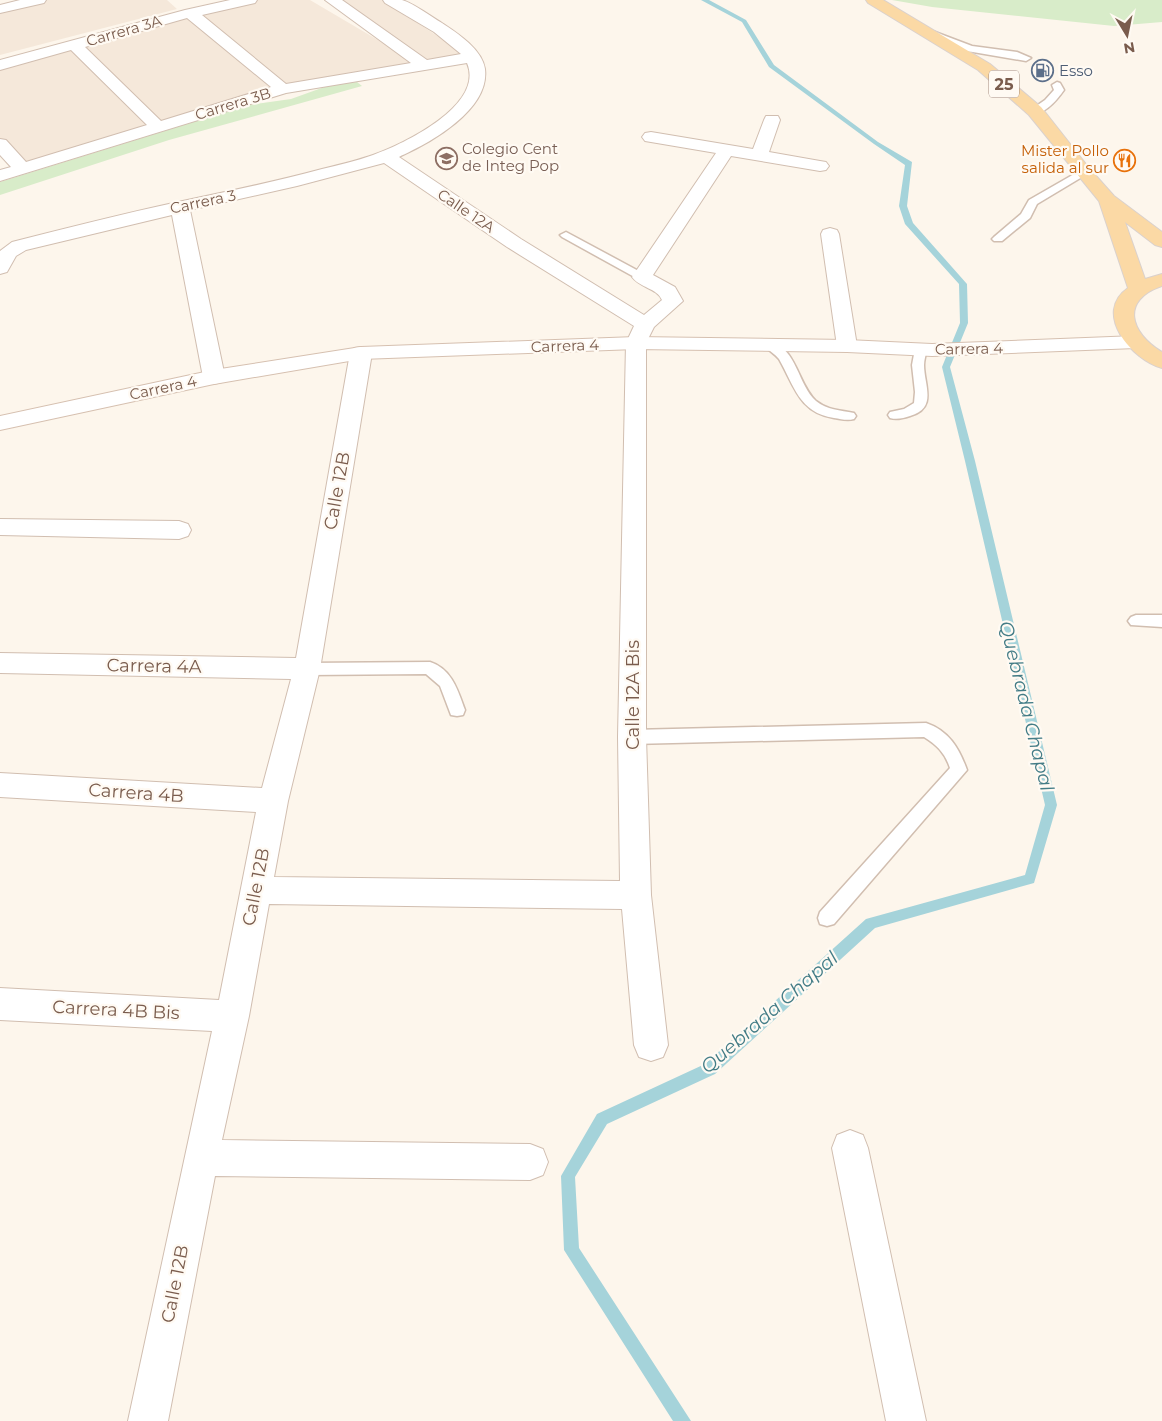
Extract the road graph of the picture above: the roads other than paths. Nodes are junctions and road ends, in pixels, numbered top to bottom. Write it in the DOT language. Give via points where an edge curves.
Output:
graph roads {
  1 [pos="39,0"];
  2 [pos="250,0"];
  3 [pos="332,0"];
  4 [pos="390,0"];
  5 [pos="872,0"];
  6 [pos="0,9"];
  7 [pos="190,13"];
  8 [pos="925,31"];
  9 [pos="74,45"];
  10 [pos="1026,58"];
  11 [pos="474,62"];
  12 [pos="422,64"];
  13 [pos="0,66"];
  14 [pos="1057,85"];
  15 [pos="283,89"];
  16 [pos="1035,111"];
  17 [pos="772,120"];
  18 [pos="158,127"];
  19 [pos="651,137"];
  20 [pos="0,144"];
  21 [pos="726,151"];
  22 [pos="386,156"];
  23 [pos="759,157"];
  24 [pos="820,166"];
  25 [pos="22,169"];
  26 [pos="1083,172"];
  27 [pos="0,176"];
  28 [pos="1108,200"];
  29 [pos="180,207"];
  30 [pos="830,234"];
  31 [pos="566,235"];
  32 [pos="998,239"];
  33 [pos="1162,241"];
  34 [pos="0,268"];
  35 [pos="642,278"];
  36 [pos="1162,280"];
  37 [pos="1138,288"];
  38 [pos="641,334"];
  39 [pos="1136,342"];
  40 [pos="771,346"];
  41 [pos="847,346"];
  42 [pos="927,350"];
  43 [pos="361,353"];
  44 [pos="1162,361"];
  45 [pos="214,377"];
  46 [pos="895,415"];
  47 [pos="849,416"];
  48 [pos="0,423"];
  49 [pos="0,527"];
  50 [pos="179,530"];
  51 [pos="1136,621"];
  52 [pos="1162,621"];
  53 [pos="0,663"];
  54 [pos="307,669"];
  55 [pos="457,710"];
  56 [pos="632,737"];
  57 [pos="0,785"];
  58 [pos="273,801"];
  59 [pos="255,890"];
  60 [pos="636,894"];
  61 [pos="827,918"];
  62 [pos="0,1004"];
  63 [pos="232,1016"];
  64 [pos="651,1045"];
  65 [pos="850,1148"];
  66 [pos="201,1158"];
  67 [pos="530,1162"];
  68 [pos="148,1421"];
  69 [pos="906,1421"];
  1 -- 6 [label="street"];
  2 -- 7 [label="street, Carrera 3A"];
  3 -- 12 [label="street"];
  4 -- 11 [label="street" via="460,42"];
  5 -- 8 [label="main road, 25"];
  7 -- 9 [label="street, Carrera 3A"];
  7 -- 15 [label="street"];
  8 -- 10 [label="lane" via="970,49"];
  8 -- 16 [label="main road, 25" via="984,67"];
  9 -- 13 [label="street, Carrera 3A"];
  9 -- 18 [label="street"];
  11 -- 12 [label="street, Carrera 3B"];
  11 -- 22 [label="street" via="477,86 469,101 438,130"];
  12 -- 15 [label="street, Carrera 3B"];
  14 -- 16 [label="lane" via="1056,95"];
  15 -- 18 [label="street, Carrera 3B"];
  16 -- 26 [label="main road, 25"];
  17 -- 23 [label="street"];
  18 -- 25 [label="street, Carrera 3B"];
  19 -- 21 [label="street"];
  20 -- 25 [label="street"];
  21 -- 23 [label="street"];
  21 -- 35 [label="street"];
  22 -- 29 [label="street, Carrera 3" via="274,188"];
  22 -- 38 [label="street, Calle 12A"];
  23 -- 24 [label="street"];
  25 -- 27 [label="street, Carrera 3B"];
  26 -- 28 [label="main road, 25"];
  26 -- 32 [label="lane" via="1033,202 1026,216"];
  28 -- 33 [label="main road, 25"];
  28 -- 37 [label="main road"];
  29 -- 34 [label="street, Carrera 3" via="19,246 8,253"];
  29 -- 45 [label="street"];
  30 -- 41 [label="street"];
  31 -- 35 [label="lane"];
  35 -- 38 [label="street" via="668,291 673,301"];
  36 -- 37 [label="main road"];
  37 -- 39 [label="main road" via="1128,297 1123,308 1123,321"];
  38 -- 40 [label="street, Carrera 4"];
  38 -- 43 [label="street, Carrera 4"];
  38 -- 56 [label="street, Calle 12A Bis"];
  39 -- 42 [label="street, Carrera 4"];
  39 -- 44 [label="main road"];
  40 -- 41 [label="street, Carrera 4"];
  40 -- 47 [label="lane" via="783,355 800,390 812,404 828,413"];
  41 -- 42 [label="street, Carrera 4"];
  42 -- 46 [label="lane" via="918,365 923,397 920,406 910,413"];
  43 -- 45 [label="street, Carrera 4"];
  43 -- 54 [label="street, Calle 12B"];
  45 -- 48 [label="street, Carrera 4"];
  49 -- 50 [label="street"];
  51 -- 52 [label="lane"];
  53 -- 54 [label="street, Carrera 4A"];
  54 -- 55 [label="lane" via="430,668 447,683"];
  54 -- 58 [label="street, Calle 12B"];
  56 -- 60 [label="street, Calle 12A Bis"];
  56 -- 61 [label="lane" via="926,730 944,740 954,755 958,770"];
  57 -- 58 [label="street, Carrera 4B"];
  58 -- 59 [label="street, Calle 12B"];
  59 -- 60 [label="street"];
  59 -- 63 [label="street, Calle 12B"];
  60 -- 64 [label="street, Calle 12A Bis"];
  62 -- 63 [label="street, Carrera 4B Bis"];
  63 -- 66 [label="street, Calle 12B"];
  65 -- 69 [label="street"];
  66 -- 67 [label="street"];
  66 -- 68 [label="street, Calle 12B"];
}
